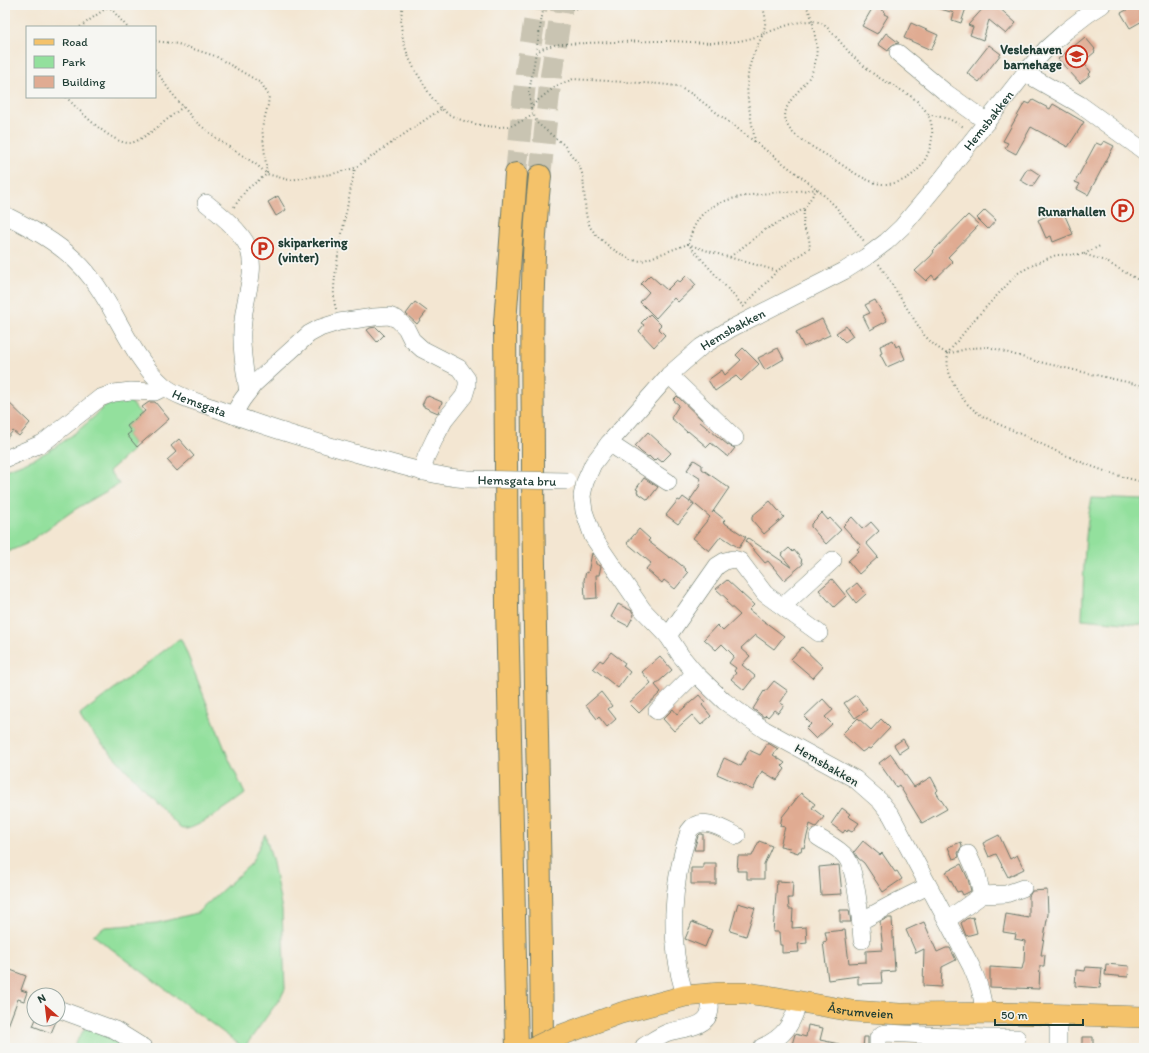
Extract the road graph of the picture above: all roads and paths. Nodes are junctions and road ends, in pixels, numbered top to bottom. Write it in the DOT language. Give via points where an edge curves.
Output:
graph roads {
  1 [pos="403,5"];
  2 [pos="544,5"];
  3 [pos="565,5"];
  4 [pos="590,5"];
  5 [pos="761,5"];
  6 [pos="804,5"];
  7 [pos="1102,5"];
  8 [pos="109,6"];
  9 [pos="813,21"];
  10 [pos="81,26"];
  11 [pos="126,26"];
  12 [pos="763,34"];
  13 [pos="156,41"];
  14 [pos="536,53"];
  15 [pos="898,53"];
  16 [pos="156,70"];
  17 [pos="1025,73"];
  18 [pos="67,98"];
  19 [pos="183,106"];
  20 [pos="531,108"];
  21 [pos="441,110"];
  22 [pos="928,114"];
  23 [pos="533,115"];
  24 [pos="982,129"];
  25 [pos="755,143"];
  26 [pos="1144,151"];
  27 [pos="356,168"];
  28 [pos="267,174"];
  29 [pos="516,174"];
  30 [pos="540,176"];
  31 [pos="816,189"];
  32 [pos="206,203"];
  33 [pos="804,209"];
  34 [pos="5,215"];
  35 [pos="226,220"];
  36 [pos="865,242"];
  37 [pos="688,244"];
  38 [pos="1100,246"];
  39 [pos="1084,254"];
  40 [pos="730,257"];
  41 [pos="878,263"];
  42 [pos="778,271"];
  43 [pos="1144,283"];
  44 [pos="748,312"];
  45 [pos="340,322"];
  46 [pos="947,354"];
  47 [pos="669,375"];
  48 [pos="1144,386"];
  49 [pos="165,387"];
  50 [pos="248,392"];
  51 [pos="233,415"];
  52 [pos="735,438"];
  53 [pos="609,443"];
  54 [pos="5,459"];
  55 [pos="422,472"];
  56 [pos="467,478"];
  57 [pos="584,482"];
  58 [pos="668,482"];
  59 [pos="1144,482"];
  60 [pos="833,560"];
  61 [pos="783,606"];
  62 [pos="819,633"];
  63 [pos="668,636"];
  64 [pos="695,673"];
  65 [pos="657,711"];
  66 [pos="737,836"];
  67 [pos="818,837"];
  68 [pos="968,854"];
  69 [pos="928,886"];
  70 [pos="1023,888"];
  71 [pos="982,895"];
  72 [pos="947,920"];
  73 [pos="861,921"];
  74 [pos="862,940"];
  75 [pos="708,994"];
  76 [pos="685,996"];
  77 [pos="799,1001"];
  78 [pos="66,1012"];
  79 [pos="983,1014"];
  80 [pos="1060,1014"];
  81 [pos="1144,1017"];
  82 [pos="1016,1038"];
  83 [pos="988,1043"];
  84 [pos="644,1046"];
  85 [pos="762,1047"];
  86 [pos="144,1048"];
  87 [pos="517,1048"];
  88 [pos="533,1048"];
  89 [pos="542,1048"];
  90 [pos="878,1048"];
  91 [pos="1058,1048"];
  1 -- 21 [label="path" via="402,37 413,68"];
  2 -- 14 [label="path"];
  3 -- 4 [label="path" via="574,9"];
  5 -- 12 [label="path" via="766,22"];
  6 -- 9 [label="path"];
  7 -- 17 [label="street, Hemsbakken" via="1066,31"];
  8 -- 10 [label="path"];
  8 -- 11 [label="path"];
  9 -- 12 [label="path" via="791,24"];
  9 -- 22 [label="path" via="821,23 855,59 875,75 919,102"];
  9 -- 22 [label="path" via="817,46 816,63 811,75 785,112 786,121 796,135 867,180 878,184 891,184 912,175 928,155 933,131"];
  12 -- 14 [label="path" via="744,41 726,43 635,41 548,45"];
  12 -- 25 [label="path" via="748,75"];
  13 -- 28 [label="path" via="178,44 215,56 260,83 269,96 262,128"];
  14 -- 20 [label="path" via="530,92"];
  15 -- 24 [label="street" via="945,92"];
  16 -- 19 [label="path"];
  17 -- 24 [label="street, Hemsbakken"];
  17 -- 26 [label="street" via="1079,104"];
  18 -- 19 [label="path" via="96,126 117,140 130,143 140,140"];
  19 -- 28 [label="path" via="195,121 220,142"];
  20 -- 23 [label="path"];
  20 -- 25 [label="path" via="544,94 573,79 677,86 692,94"];
  21 -- 23 [label="path" via="459,119 498,127 513,125"];
  21 -- 27 [label="path"];
  22 -- 24 [label="path"];
  23 -- 37 [label="path" via="537,123 564,145 579,165 583,176 586,215 590,227 611,248 631,260 642,260"];
  24 -- 44 [label="street, Hemsbakken" via="902,227 886,242 844,271"];
  25 -- 31 [label="path"];
  27 -- 28 [label="path" via="289,180"];
  27 -- 45 [label="path" via="335,275 334,304"];
  28 -- 35 [label="path" via="247,189"];
  29 -- 87 [label="highway" via="505,323 507,606"];
  30 -- 89 [label="highway" via="533,322"];
  31 -- 33 [label="path"];
  31 -- 36 [label="path" via="835,206"];
  31 -- 37 [label="path" via="748,196 712,206 701,215 693,227"];
  32 -- 35 [label="street"];
  33 -- 40 [label="path" via="766,229"];
  33 -- 42 [label="path" via="803,226 809,238 810,248"];
  34 -- 49 [label="street, Hemsgata" via="57,244 92,278 130,344 148,370"];
  35 -- 50 [label="street" via="248,247 251,265 251,282 242,333"];
  37 -- 40 [label="path"];
  37 -- 44 [label="path"];
  38 -- 39 [label="path"];
  39 -- 43 [label="path" via="1105,261"];
  39 -- 46 [label="path" via="1056,255 1018,273 974,320"];
  40 -- 42 [label="path"];
  41 -- 46 [label="path" via="924,335 934,346"];
  42 -- 44 [label="path"];
  44 -- 47 [label="street, Hemsbakken" via="730,329 701,347"];
  45 -- 50 [label="street" via="309,334"];
  45 -- 55 [label="street" via="389,316 397,319 422,349 459,368 463,373 467,386 464,396 444,421 426,457"];
  46 -- 48 [label="path" via="970,348 989,347 1036,361"];
  46 -- 59 [label="path" via="948,369 954,384 973,410 1096,468"];
  47 -- 52 [label="street"];
  47 -- 53 [label="street, Hemsbakken"];
  49 -- 51 [label="street, Hemsgata"];
  49 -- 54 [label="street" via="155,392 131,391 100,398 44,443"];
  50 -- 51 [label="street"];
  51 -- 55 [label="street, Hemsgata" via="313,442"];
  53 -- 57 [label="street, Hemsbakken" via="593,464"];
  53 -- 58 [label="street"];
  55 -- 56 [label="street, Hemsgata"];
  56 -- 57 [label="street, Hemsgata bru, bridge"];
  57 -- 63 [label="street, Hemsbakken" via="584,510 593,537 643,610"];
  60 -- 61 [label="street"];
  61 -- 62 [label="street"];
  61 -- 63 [label="street" via="765,594 740,561 725,561 716,566"];
  63 -- 64 [label="street, Hemsbakken"];
  64 -- 65 [label="street"];
  64 -- 69 [label="street, Hemsbakken" via="742,715 855,779 868,789 891,815"];
  66 -- 76 [label="street" via="707,823 698,823 688,831 678,871 673,927 680,980"];
  67 -- 73 [label="street" via="836,848 848,860"];
  68 -- 71 [label="street" via="977,874"];
  69 -- 72 [label="street, Hemsbakken"];
  69 -- 73 [label="street"];
  70 -- 71 [label="street" via="1006,894"];
  71 -- 72 [label="street"];
  72 -- 79 [label="street, Hemsbakken" via="981,988"];
  73 -- 74 [label="street"];
  75 -- 76 [label="main road, Åsrumveien"];
  75 -- 77 [label="main road, Åsrumveien" via="746,993"];
  75 -- 84 [label="street" via="710,1010 703,1021 695,1026 667,1033"];
  76 -- 88 [label="main road, Åsrumveien, bridge" via="621,1013"];
  77 -- 79 [label="main road, Åsrumveien" via="852,1011"];
  77 -- 85 [label="street" via="790,1024 782,1035"];
  78 -- 86 [label="street" via="115,1030"];
  79 -- 80 [label="main road, Åsrumveien"];
  80 -- 81 [label="main road, Åsrumveien"];
  80 -- 91 [label="street"];
  82 -- 83 [label="street"];
  83 -- 90 [label="street" via="886,1033 878,1038"];
}
